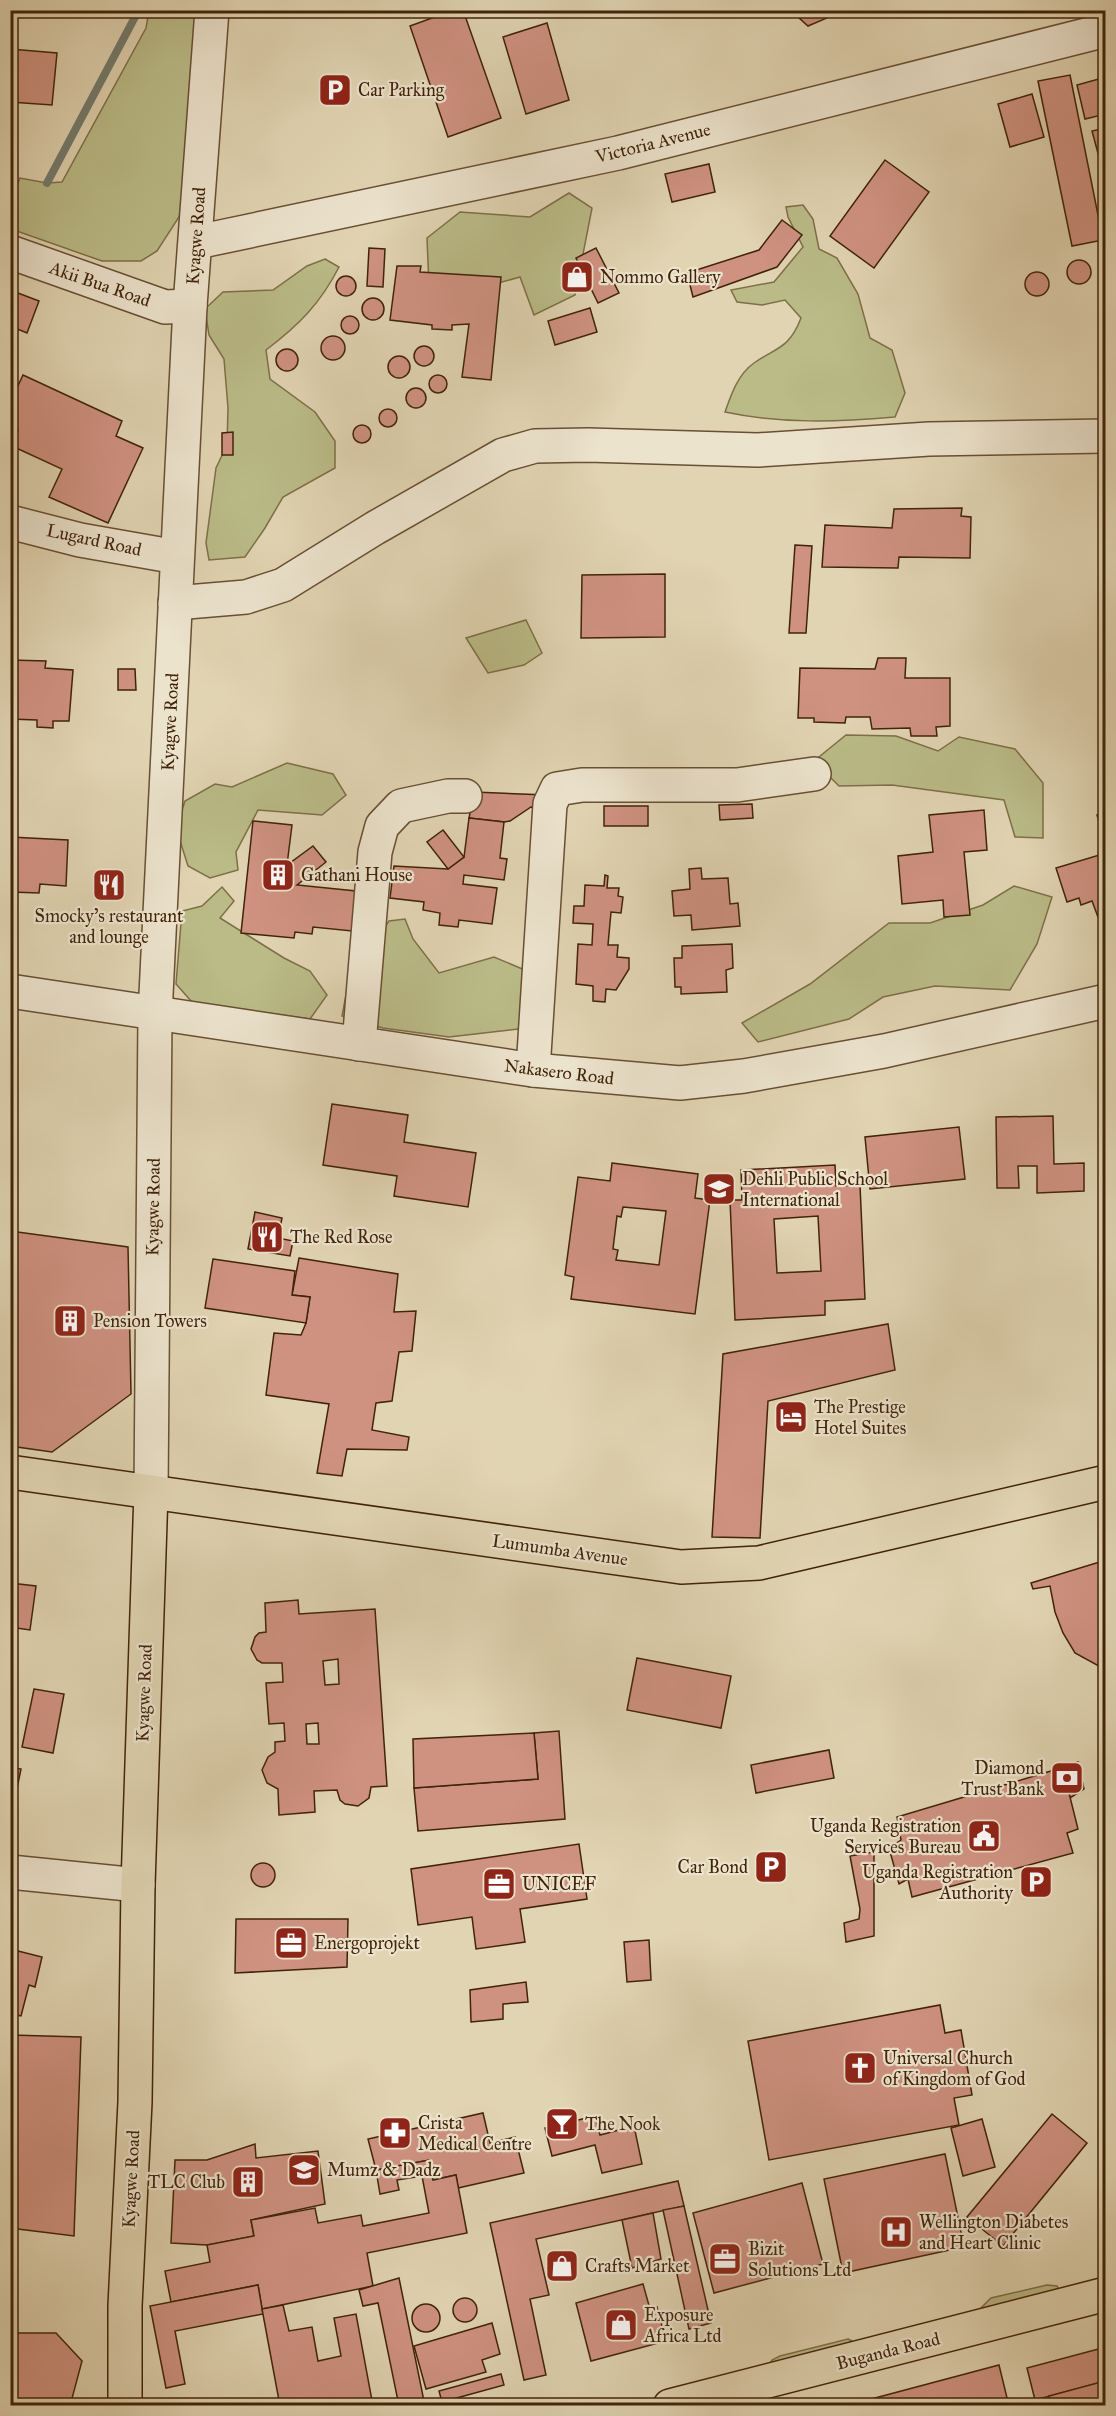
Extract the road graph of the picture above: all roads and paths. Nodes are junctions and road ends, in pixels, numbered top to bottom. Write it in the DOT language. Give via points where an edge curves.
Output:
graph roads {
  1 [pos="212,10"];
  2 [pos="1106,30"];
  3 [pos="197,242"];
  4 [pos="10,252"];
  5 [pos="190,306"];
  6 [pos="1106,436"];
  7 [pos="10,522"];
  8 [pos="177,557"];
  9 [pos="175,603"];
  10 [pos="813,774"];
  11 [pos="465,796"];
  12 [pos="10,992"];
  13 [pos="1106,1001"];
  14 [pos="155,1015"];
  15 [pos="359,1044"];
  16 [pos="533,1070"];
  17 [pos="10,1473"];
  18 [pos="1106,1482"];
  19 [pos="151,1492"];
  20 [pos="10,1872"];
  21 [pos="138,1885"];
  22 [pos="1106,2294"];
  23 [pos="125,2406"];
  24 [pos="670,2406"];
  1 -- 3 [label="street, Kyagwe Road"];
  2 -- 3 [label="street, Victoria Avenue" via="618,153"];
  3 -- 5 [label="street, Kyagwe Road"];
  4 -- 5 [label="street, Akii Bua Road" via="165,307"];
  5 -- 8 [label="street, Kyagwe Road"];
  6 -- 9 [label="street" via="929,439 758,450 535,446 503,455 283,585 246,597"];
  7 -- 8 [label="street, Lugard Road" via="80,540"];
  8 -- 9 [label="street, Kyagwe Road"];
  9 -- 14 [label="street, Kyagwe Road"];
  10 -- 16 [label="street" via="737,785 582,785 557,789 550,804"];
  11 -- 15 [label="street" via="401,806 382,826 375,852"];
  12 -- 14 [label="street, Nakasero Road"];
  13 -- 16 [label="street, Nakasero Road" via="884,1051 744,1076 680,1083"];
  14 -- 15 [label="street, Nakasero Road"];
  14 -- 19 [label="street, Kyagwe Road"];
  15 -- 16 [label="street, Nakasero Road"];
  17 -- 19 [label="main road, Lumumba Avenue"];
  18 -- 19 [label="main road, Lumumba Avenue" via="759,1563 681,1567"];
  19 -- 21 [label="main road, Kyagwe Road"];
  20 -- 21 [label="street"];
  21 -- 23 [label="main road, Kyagwe Road"];
  22 -- 24 [label="main road, Buganda Road"];
}
